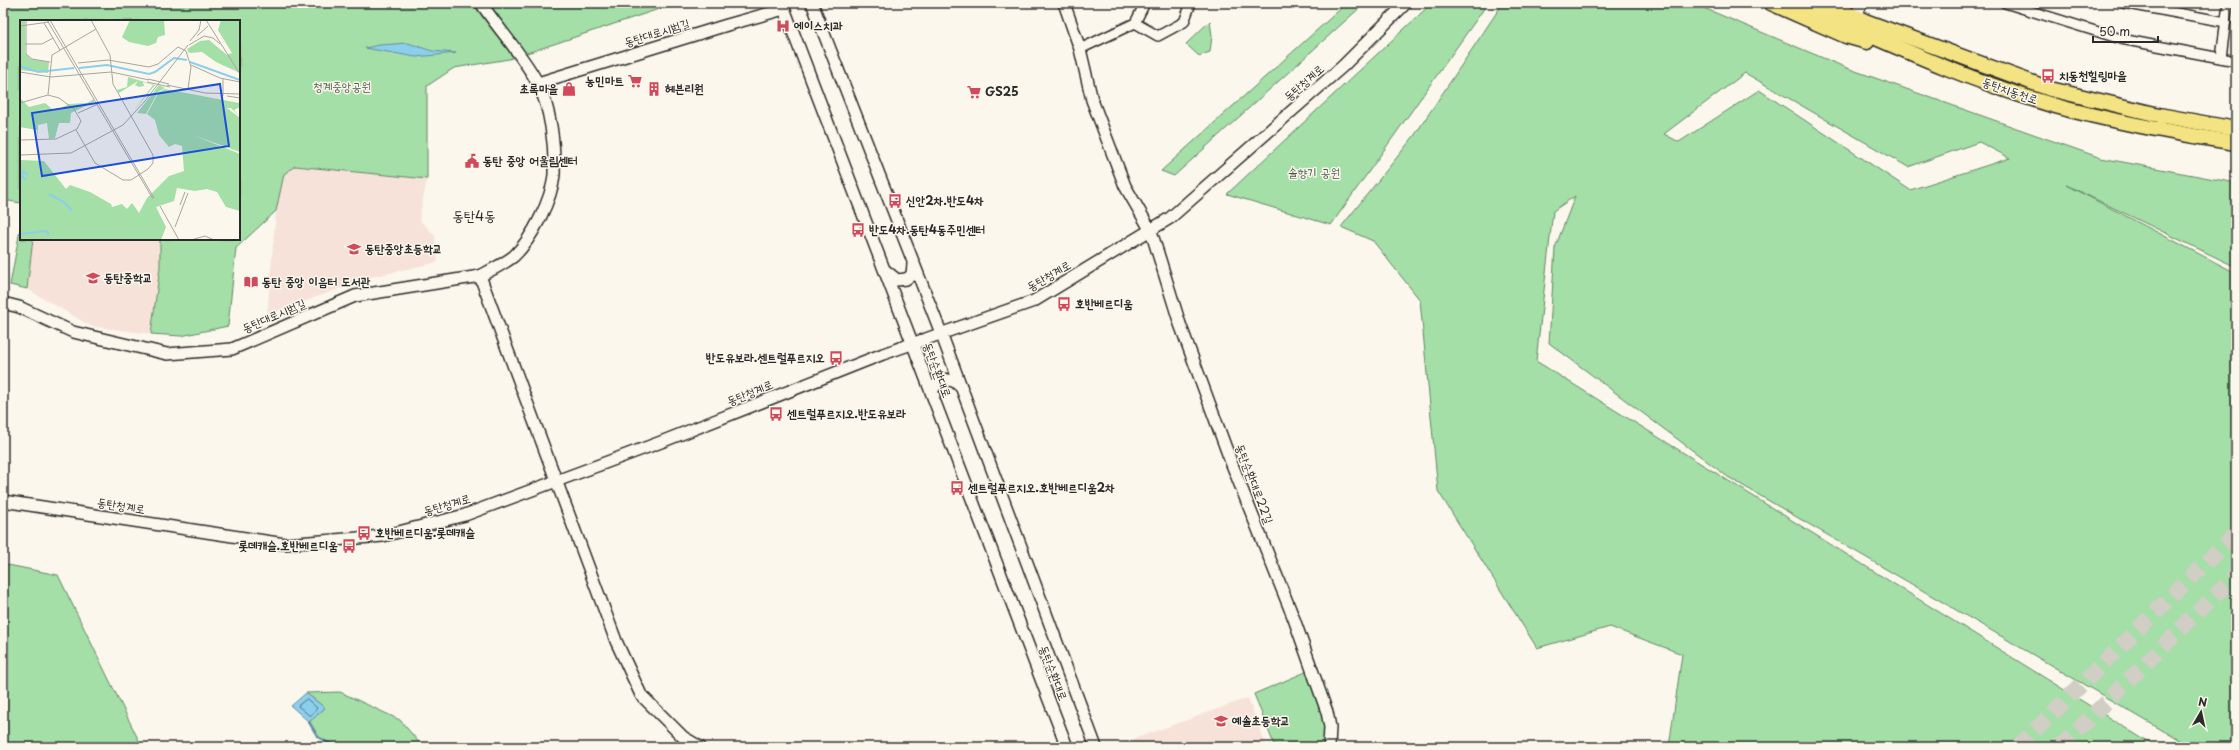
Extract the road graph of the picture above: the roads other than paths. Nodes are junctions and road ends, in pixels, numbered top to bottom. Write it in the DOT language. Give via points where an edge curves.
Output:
graph roads {
  1 [pos="481,3"];
  2 [pos="812,3"];
  3 [pos="1064,3"];
  4 [pos="1145,3"];
  5 [pos="1187,3"];
  6 [pos="1406,3"];
  7 [pos="1771,3"];
  8 [pos="1795,3"];
  9 [pos="1824,3"];
  10 [pos="1845,3"];
  11 [pos="2004,3"];
  12 [pos="2123,3"];
  13 [pos="2178,3"];
  14 [pos="2228,3"];
  15 [pos="783,6"];
  16 [pos="1861,6"];
  17 [pos="2176,13"];
  18 [pos="1135,22"];
  19 [pos="2226,22"];
  20 [pos="1937,46"];
  21 [pos="1080,49"];
  22 [pos="1927,58"];
  23 [pos="2221,58"];
  24 [pos="2236,61"];
  25 [pos="538,83"];
  26 [pos="2236,129"];
  27 [pos="2236,143"];
  28 [pos="1151,231"];
  29 [pos="912,261"];
  30 [pos="884,269"];
  31 [pos="480,276"];
  32 [pos="3,303"];
  33 [pos="941,334"];
  34 [pos="913,343"];
  35 [pos="961,388"];
  36 [pos="934,400"];
  37 [pos="556,482"];
  38 [pos="3,501"];
  39 [pos="700,747"];
  40 [pos="1067,747"];
  41 [pos="1096,747"];
  42 [pos="1329,747"];
  1 -- 25 [label="street, 동탄대로시범길"];
  2 -- 29 [label="street, 동탄순환대로"];
  3 -- 21 [label="street, 동탄순환대로22길"];
  4 -- 18 [label="street"];
  5 -- 18 [label="street" via="1190,6 1184,22 1158,36"];
  6 -- 28 [label="street, 동탄청계로" via="1343,66 1170,218"];
  7 -- 22 [label="main road" via="1846,36"];
  8 -- 22 [label="main road, 동탄치동천로"];
  9 -- 20 [label="main road, 동탄치동천로" via="1865,21"];
  10 -- 16 [label="main road"];
  11 -- 23 [label="street" via="2121,39"];
  12 -- 17 [label="street"];
  13 -- 17 [label="street"];
  14 -- 19 [label="street"];
  15 -- 25 [label="street, 동탄대로시범길"];
  15 -- 30 [label="street, 동탄순환대로"];
  16 -- 20 [label="main road"];
  17 -- 19 [label="street"];
  18 -- 21 [label="street"];
  19 -- 23 [label="street"];
  20 -- 26 [label="main road, 동탄치동천로" via="1992,69 2050,88 2159,115"];
  21 -- 28 [label="street, 동탄순환대로22길" via="1097,115 1126,186"];
  22 -- 27 [label="main road, 동탄치동천로" via="1989,84 2052,105 2147,128"];
  23 -- 24 [label="street"];
  25 -- 31 [label="street, 동탄대로시범길" via="546,104 552,139 554,176 547,200 538,224 514,255"];
  28 -- 33 [label="street, 동탄청계로" via="1034,301"];
  28 -- 42 [label="street, 동탄순환대로22길" via="1180,324 1231,462 1294,619 1327,712 1330,726"];
  29 -- 30 [label="street" via="912,275 906,280 897,280"];
  29 -- 33 [label="street, 동탄순환대로"];
  30 -- 34 [label="street, 동탄순환대로"];
  31 -- 32 [label="street, 동탄대로시범길" via="355,296 232,349 167,354 73,332 19,307"];
  31 -- 37 [label="street"];
  33 -- 34 [label="street, 동탄청계로"];
  33 -- 35 [label="street, 동탄순환대로"];
  34 -- 36 [label="street, 동탄순환대로"];
  34 -- 37 [label="street, 동탄청계로"];
  35 -- 36 [label="street" via="954,381 942,379 932,390"];
  35 -- 41 [label="street, 동탄순환대로"];
  36 -- 40 [label="street, 동탄순환대로"];
  37 -- 38 [label="street, 동탄청계로" via="465,515 383,536 285,544"];
  37 -- 39 [label="street" via="616,641 640,694 683,737"];
}
